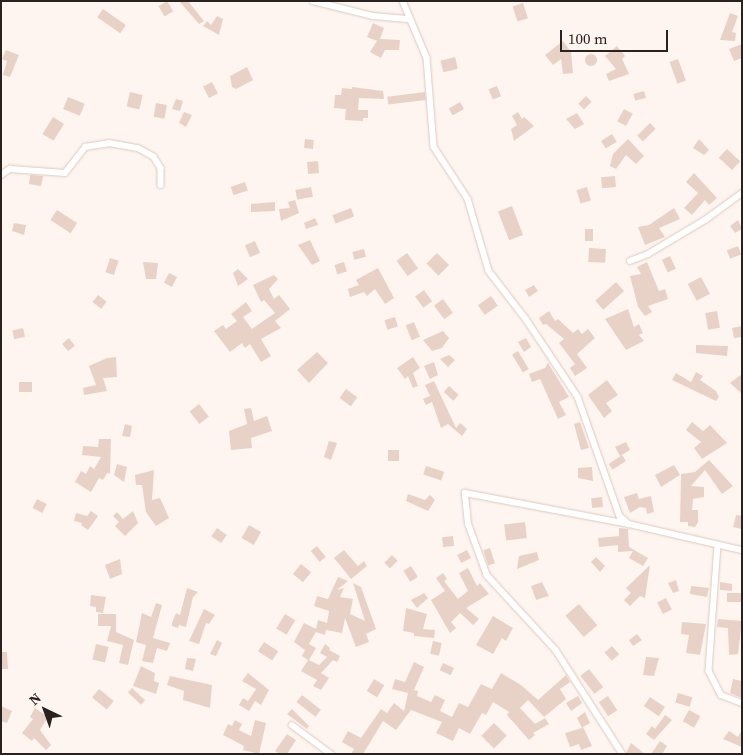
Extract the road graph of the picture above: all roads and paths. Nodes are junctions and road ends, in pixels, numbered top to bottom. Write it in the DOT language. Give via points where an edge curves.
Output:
graph roads {
  1 [pos="313,1"];
  2 [pos="403,1"];
  3 [pos="410,19"];
  4 [pos="1,175"];
  5 [pos="161,185"];
  6 [pos="742,194"];
  7 [pos="630,261"];
  8 [pos="629,524"];
  9 [pos="718,545"];
  10 [pos="742,550"];
  11 [pos="742,703"];
  12 [pos="292,725"];
  13 [pos="331,754"];
  14 [pos="622,754"];
  1 -- 3 [label="street" via="373,16"];
  2 -- 3 [label="street"];
  3 -- 8 [label="street" via="430,70 434,147 468,199 489,271 526,319 578,397 616,506"];
  4 -- 5 [label="street" via="10,169 65,173 85,147 109,143 138,148 154,157 161,168"];
  6 -- 7 [label="street" via="705,220"];
  8 -- 9 [label="street"];
  8 -- 14 [label="street" via="465,494 468,524 487,576 565,663"];
  9 -- 10 [label="street"];
  9 -- 11 [label="street" via="709,671 721,695"];
  12 -- 13 [label="street"];
}
